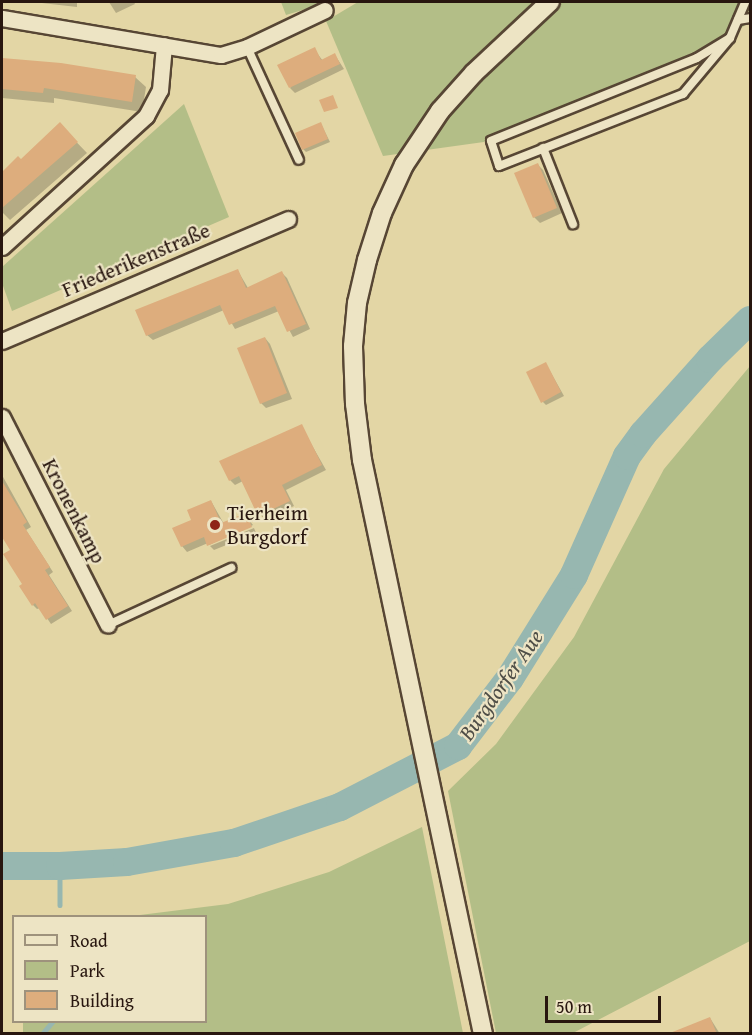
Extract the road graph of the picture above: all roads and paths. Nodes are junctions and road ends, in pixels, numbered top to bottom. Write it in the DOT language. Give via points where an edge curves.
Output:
graph roads {
  1 [pos="550,2"];
  2 [pos="745,2"];
  3 [pos="325,10"];
  4 [pos="2,18"];
  5 [pos="750,18"];
  6 [pos="738,20"];
  7 [pos="730,38"];
  8 [pos="164,45"];
  9 [pos="247,47"];
  10 [pos="543,148"];
  11 [pos="299,160"];
  12 [pos="288,219"];
  13 [pos="573,224"];
  14 [pos="2,247"];
  15 [pos="2,341"];
  16 [pos="2,417"];
  17 [pos="231,568"];
  18 [pos="108,625"];
  19 [pos="483,1034"];
  1 -- 19 [label="street" via="440,111 404,165 382,213 367,260 353,346 362,459"];
  2 -- 6 [label="lane"];
  3 -- 9 [label="street"];
  4 -- 8 [label="street"];
  5 -- 6 [label="lane"];
  6 -- 7 [label="lane"];
  7 -- 10 [label="lane" via="683,94"];
  7 -- 10 [label="lane" via="697,58 491,141 499,166"];
  8 -- 9 [label="street" via="221,55"];
  8 -- 14 [label="street" via="160,90 147,116"];
  9 -- 11 [label="lane"];
  10 -- 13 [label="lane"];
  12 -- 15 [label="street, Friederikenstraße"];
  16 -- 18 [label="street, Kronenkamp"];
  17 -- 18 [label="lane"];
}
